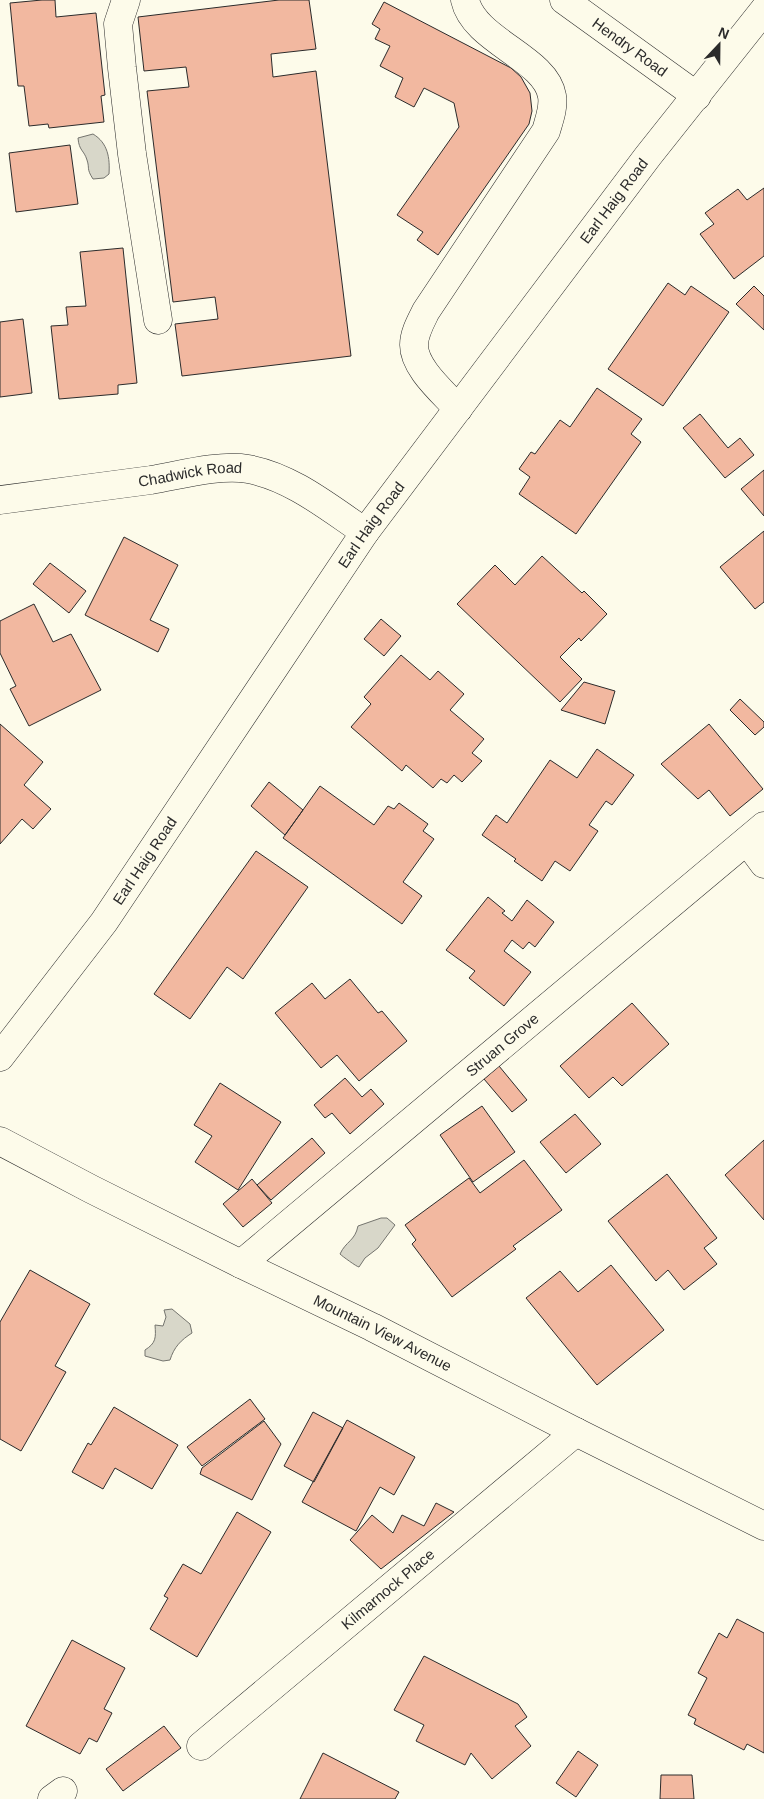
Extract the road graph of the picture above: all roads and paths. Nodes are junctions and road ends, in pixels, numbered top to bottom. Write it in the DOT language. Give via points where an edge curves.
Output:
graph roads {
  1 [pos="126,0"];
  2 [pos="465,0"];
  3 [pos="564,0"];
  4 [pos="764,10"];
  5 [pos="697,96"];
  6 [pos="158,320"];
  7 [pos="458,409"];
  8 [pos="0,500"];
  9 [pos="365,532"];
  10 [pos="755,833"];
  11 [pos="764,864"];
  12 [pos="0,1057"];
  13 [pos="0,1140"];
  14 [pos="241,1264"];
  15 [pos="576,1432"];
  16 [pos="764,1526"];
  17 [pos="201,1746"];
  1 -- 6 [label="street" via="118,24 122,68"];
  2 -- 7 [label="street" via="476,20 538,72 552,96 552,111 546,131 418,327 414,345 419,365"];
  3 -- 5 [label="street, Hendry Road"];
  4 -- 5 [label="street, Earl Haig Road"];
  5 -- 7 [label="street, Earl Haig Road" via="648,156"];
  7 -- 9 [label="street, Earl Haig Road"];
  8 -- 9 [label="street, Chadwick Road" via="225,468 248,469 292,486"];
  9 -- 12 [label="street, Earl Haig Road" via="104,922"];
  10 -- 11 [label="street"];
  10 -- 14 [label="street, Struan Grove"];
  13 -- 14 [label="street, Mountain View Avenue"];
  14 -- 15 [label="street, Mountain View Avenue"];
  15 -- 16 [label="street, Mountain View Avenue"];
  15 -- 17 [label="street, Kilmarnock Place"];
}
